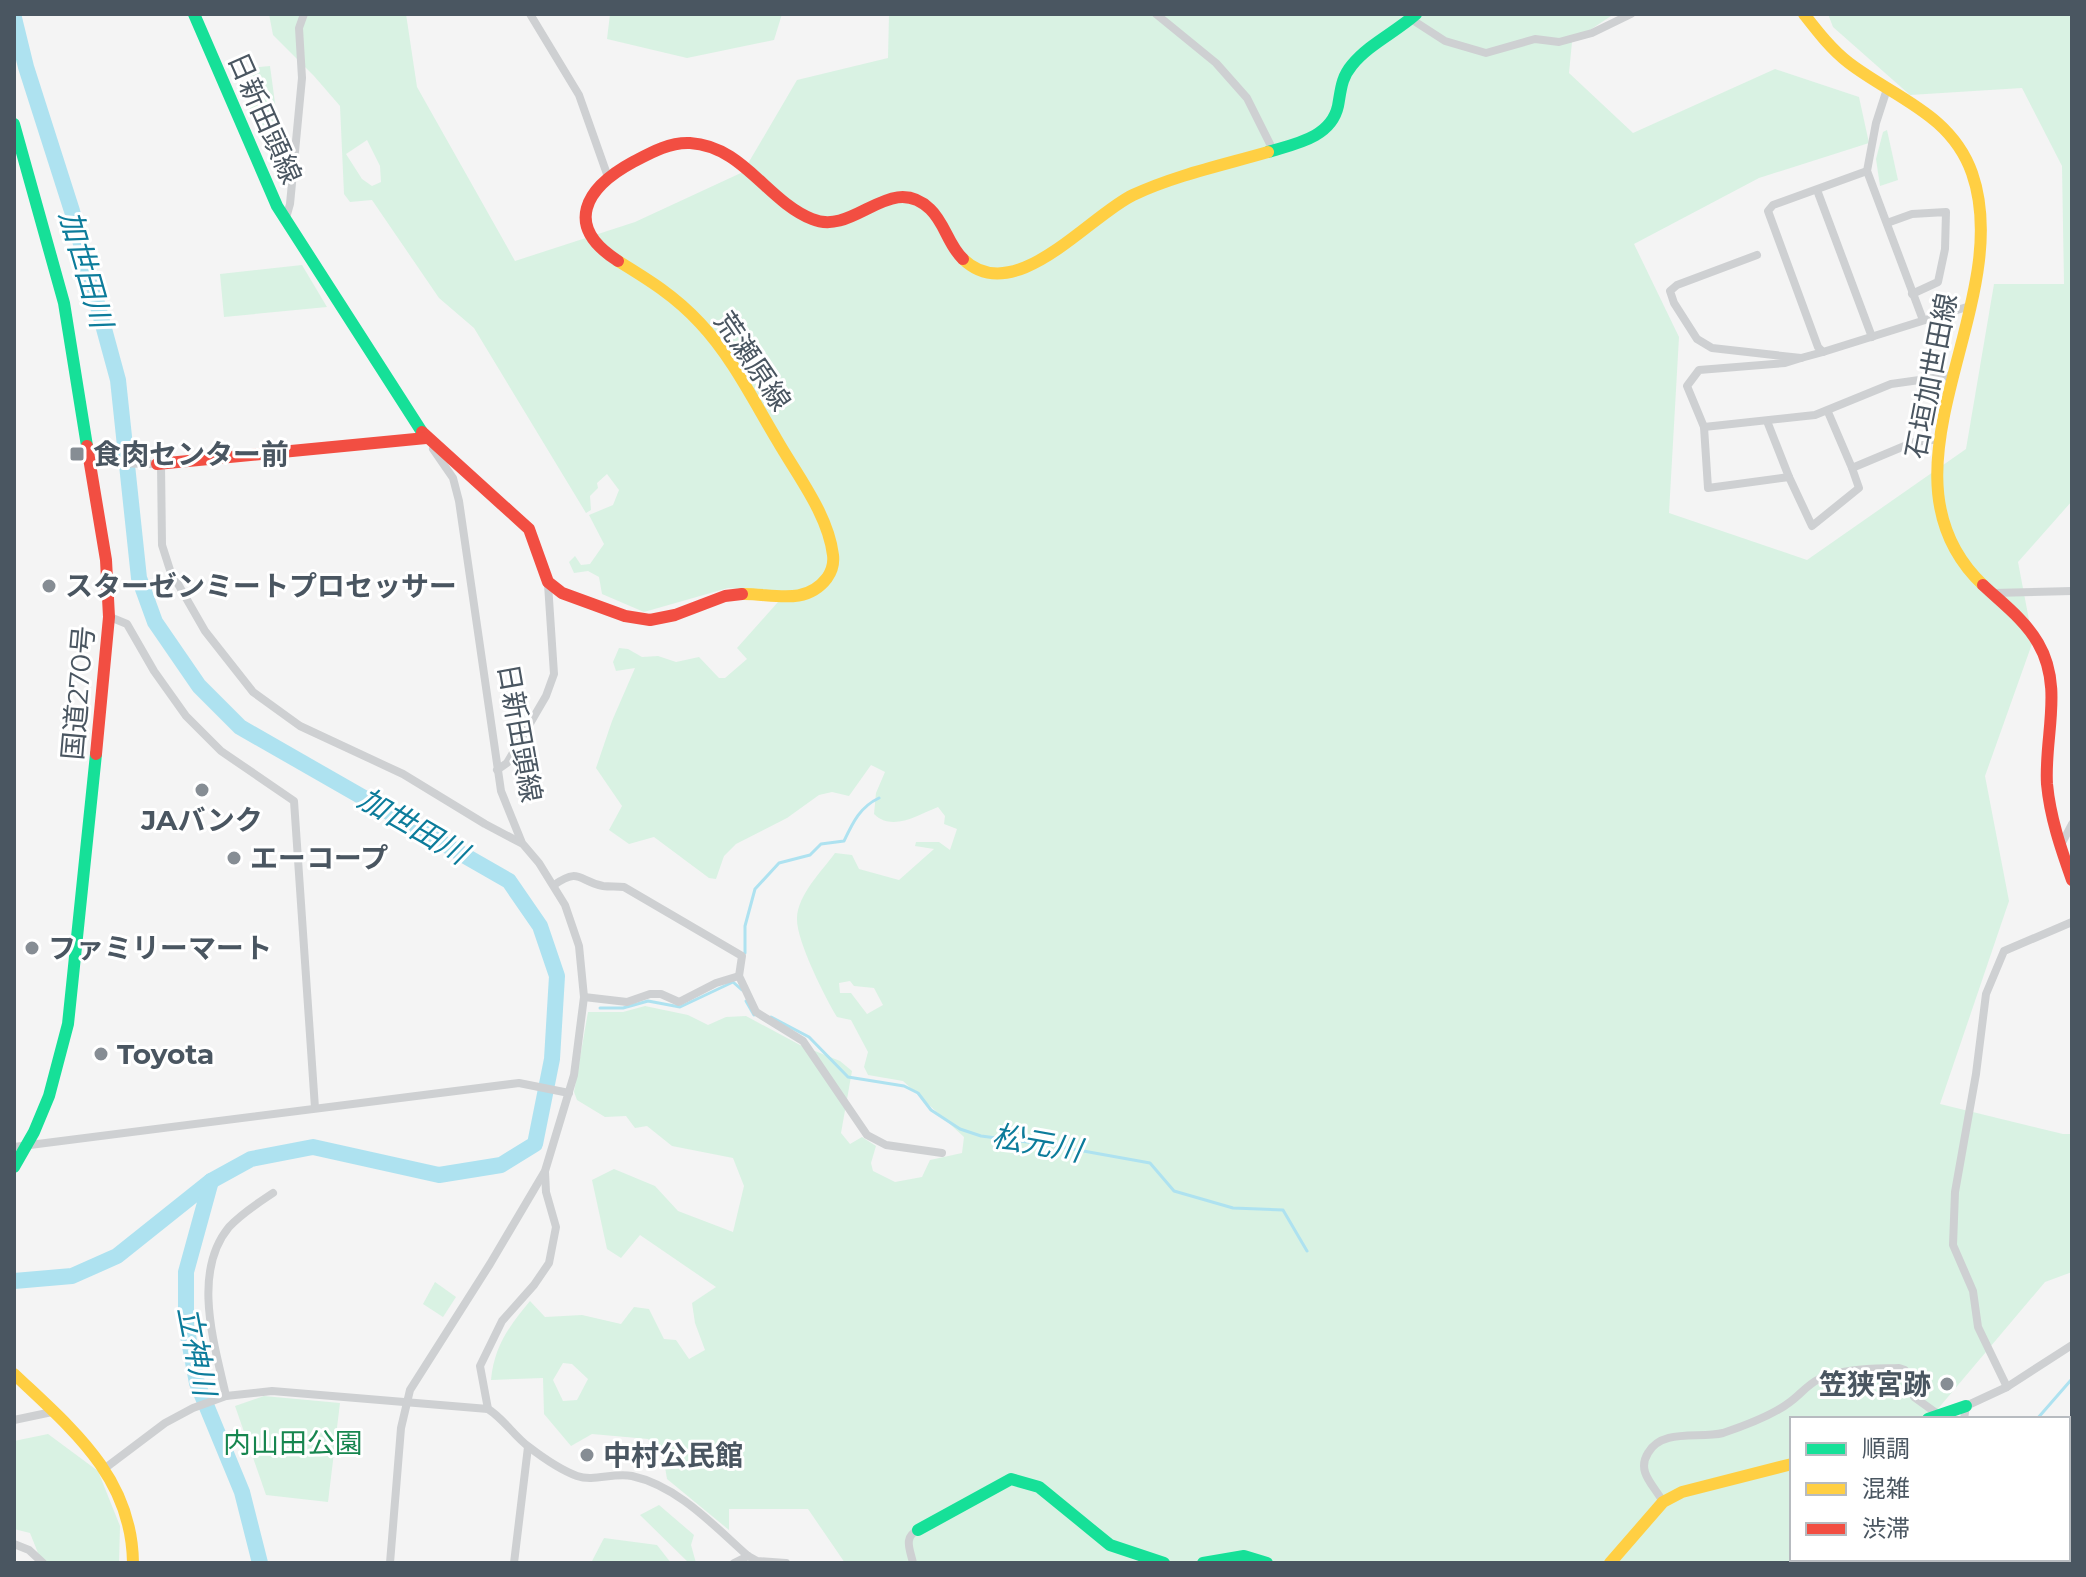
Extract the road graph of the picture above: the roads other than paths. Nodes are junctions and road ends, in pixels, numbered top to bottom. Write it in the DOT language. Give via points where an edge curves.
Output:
graph roads {
  1 [pos="194,14"];
  2 [pos="304,14"];
  3 [pos="530,14"];
  4 [pos="1156,14"];
  5 [pos="1631,14"];
  6 [pos="1804,14"];
  7 [pos="1413,17"];
  8 [pos="1887,89"];
  9 [pos="14,124"];
  10 [pos="1273,150"];
  11 [pos="1867,171"];
  12 [pos="608,177"];
  13 [pos="1817,190"];
  14 [pos="286,218"];
  15 [pos="1887,223"];
  16 [pos="1757,255"];
  17 [pos="1912,294"];
  18 [pos="1970,306"];
  19 [pos="1923,320"];
  20 [pos="1872,337"];
  21 [pos="1823,352"];
  22 [pos="1801,358"];
  23 [pos="1955,375"];
  24 [pos="1828,412"];
  25 [pos="1767,421"];
  26 [pos="1704,427"];
  27 [pos="426,438"];
  28 [pos="1941,439"];
  29 [pos="96,463"];
  30 [pos="159,464"];
  31 [pos="1852,468"];
  32 [pos="1789,477"];
  33 [pos="548,582"];
  34 [pos="2072,591"];
  35 [pos="1992,593"];
  36 [pos="109,617"];
  37 [pos="497,770"];
  38 [pos="2072,824"];
  39 [pos="522,843"];
  40 [pos="2060,847"];
  41 [pos="2072,880"];
  42 [pos="554,885"];
  43 [pos="2072,922"];
  44 [pos="739,976"];
  45 [pos="584,997"];
  46 [pos="566,1092"];
  47 [pos="315,1108"];
  48 [pos="21,1146"];
  49 [pos="942,1153"];
  50 [pos="14,1167"];
  51 [pos="545,1171"];
  52 [pos="273,1193"];
  53 [pos="2072,1345"];
  54 [pos="14,1374"];
  55 [pos="2007,1387"];
  56 [pos="222,1398"];
  57 [pos="407,1401"];
  58 [pos="488,1409"];
  59 [pos="52,1412"];
  60 [pos="1965,1412"];
  61 [pos="1934,1417"];
  62 [pos="14,1420"];
  63 [pos="528,1447"];
  64 [pos="1790,1465"];
  65 [pos="104,1469"];
  66 [pos="1663,1502"];
  67 [pos="918,1530"];
  68 [pos="14,1544"];
  69 [pos="748,1556"];
  70 [pos="43,1563"];
  71 [pos="133,1563"];
  72 [pos="390,1563"];
  73 [pos="514,1563"];
  74 [pos="734,1563"];
  75 [pos="786,1563"];
  76 [pos="913,1563"];
  77 [pos="1164,1563"];
  78 [pos="1203,1563"];
  79 [pos="1267,1563"];
  80 [pos="1610,1563"];
  1 -- 14 [label="main road, 日新田頭線"];
  2 -- 14 [label="street"];
  3 -- 12 [label="street" via="579,95"];
  4 -- 10 [label="street" via="1216,63 1247,98"];
  5 -- 7 [label="street" via="1559,42 1535,39 1486,53 1445,41"];
  6 -- 8 [label="main road, 石垣加世田線" via="1833,51"];
  7 -- 10 [label="main road, 荒瀬原線" via="1362,53 1347,71 1340,108 1330,126 1306,141"];
  8 -- 11 [label="street"];
  8 -- 18 [label="main road, 石垣加世田線" via="1945,129 1978,186 1982,229"];
  9 -- 29 [label="main road, 国道270号" via="64,303"];
  10 -- 12 [label="main road, 荒瀬原線" via="1132,196 1090,222 1057,253 1032,267 999,272 966,264 933,214 915,198 882,199 851,216 821,223 803,215 735,159 705,144 663,146"];
  11 -- 13 [label="street"];
  11 -- 15 [label="street"];
  12 -- 33 [label="main road, 荒瀬原線" via="590,196 585,212 594,241 659,285 720,346 809,494 833,554 832,566 821,586 789,600 737,594 668,618 639,620 571,599"];
  13 -- 20 [label="street"];
  13 -- 21 [label="street" via="1768,211"];
  14 -- 27 [label="main road, 日新田頭線"];
  15 -- 17 [label="street"];
  15 -- 17 [label="street" via="1912,214 1946,212 1938,282"];
  16 -- 22 [label="street" via="1677,285 1670,291 1674,303 1697,339 1712,348"];
  17 -- 19 [label="street"];
  18 -- 19 [label="street"];
  18 -- 23 [label="main road, 石垣加世田線"];
  19 -- 20 [label="street"];
  20 -- 21 [label="street"];
  21 -- 22 [label="street"];
  22 -- 26 [label="street" via="1699,370 1687,386"];
  23 -- 24 [label="street" via="1891,384"];
  23 -- 28 [label="main road, 石垣加世田線"];
  24 -- 25 [label="street"];
  24 -- 31 [label="street"];
  25 -- 26 [label="street"];
  25 -- 32 [label="street"];
  26 -- 32 [label="street" via="1708,488"];
  27 -- 30 [label="main road"];
  27 -- 33 [label="main road" via="529,529"];
  27 -- 37 [label="street, 日新田頭線" via="453,478 459,501"];
  28 -- 31 [label="street" via="1914,442"];
  28 -- 35 [label="main road, 石垣加世田線" via="1936,482 1943,523 1957,555"];
  29 -- 30 [label="street"];
  29 -- 36 [label="main road, 国道270号"];
  30 -- 39 [label="street" via="162,545 170,570 205,631 253,692 300,726 403,774"];
  31 -- 32 [label="street" via="1859,488 1812,526"];
  33 -- 37 [label="street" via="554,674 507,763"];
  34 -- 35 [label="street"];
  35 -- 40 [label="main road, 石垣加世田線" via="2040,645 2047,662 2047,783"];
  36 -- 47 [label="street" via="127,624 186,716 221,751 294,801"];
  36 -- 48 [label="main road, 国道270号" via="70,1017 43,1115"];
  37 -- 39 [label="street, 日新田頭線"];
  38 -- 40 [label="street"];
  39 -- 42 [label="street, 日新田頭線"];
  40 -- 41 [label="main road, 石垣加世田線"];
  42 -- 44 [label="street" via="575,875 624,887 742,956"];
  42 -- 45 [label="street, 日新田頭線" via="579,946"];
  43 -- 55 [label="street" via="2004,951 1986,994 1955,1192 1953,1245 1973,1291 1978,1327"];
  44 -- 45 [label="street" via="679,1002 661,994 627,1002"];
  44 -- 49 [label="street" via="756,1012 803,1041 867,1135 886,1145"];
  45 -- 46 [label="street, 日新田頭線"];
  46 -- 47 [label="street" via="520,1084"];
  46 -- 51 [label="street, 日新田頭線"];
  47 -- 48 [label="street"];
  48 -- 50 [label="main road, 国道270号"];
  51 -- 57 [label="street, 日新田頭線"];
  51 -- 58 [label="street" via="556,1227 549,1263 502,1321 480,1366"];
  52 -- 56 [label="street" via="243,1213 216,1251 210,1309"];
  53 -- 55 [label="street"];
  54 -- 59 [label="main road"];
  55 -- 60 [label="street"];
  56 -- 57 [label="street" via="272,1391"];
  56 -- 65 [label="street" via="165,1423"];
  57 -- 58 [label="street"];
  57 -- 72 [label="street, 日新田頭線"];
  58 -- 63 [label="street"];
  59 -- 62 [label="street"];
  59 -- 65 [label="main road"];
  60 -- 61 [label="main road"];
  61 -- 66 [label="street" via="1914,1397 1905,1370 1835,1374 1764,1417 1725,1432 1660,1441 1646,1454 1644,1474"];
  63 -- 69 [label="street" via="575,1475 629,1475 655,1483 685,1501"];
  63 -- 73 [label="street"];
  64 -- 66 [label="main road" via="1682,1492"];
  65 -- 71 [label="main road" via="132,1524"];
  66 -- 80 [label="main road"];
  67 -- 76 [label="street" via="907,1540"];
  67 -- 77 [label="main road" via="1011,1479 1020,1480 1044,1490 1109,1544"];
  68 -- 70 [label="street"];
  69 -- 74 [label="street"];
  69 -- 75 [label="street"];
  78 -- 79 [label="main road" via="1244,1554"];
}
